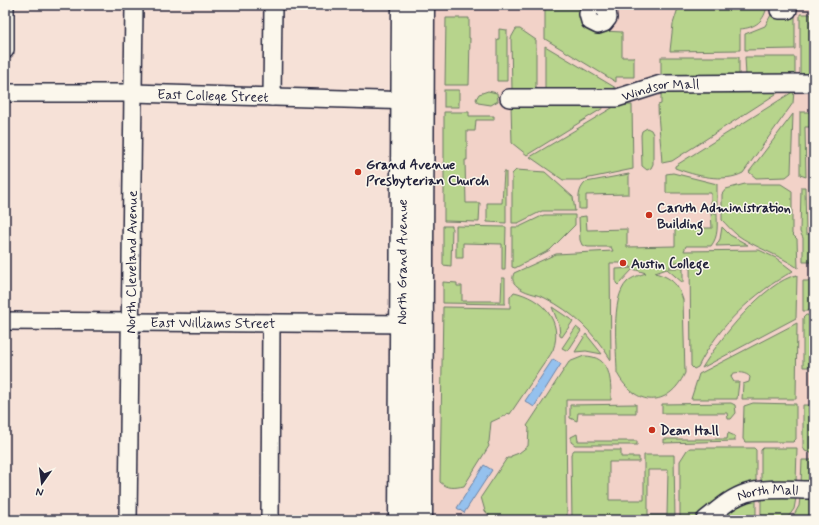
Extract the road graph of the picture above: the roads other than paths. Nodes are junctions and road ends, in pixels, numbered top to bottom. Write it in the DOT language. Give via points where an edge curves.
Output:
graph roads {
  1 [pos="5,5"];
  2 [pos="134,5"];
  3 [pos="273,5"];
  4 [pos="402,5"];
  5 [pos="423,5"];
  6 [pos="596,5"];
  7 [pos="600,5"];
  8 [pos="779,5"];
  9 [pos="788,5"];
  10 [pos="5,50"];
  11 [pos="814,83"];
  12 [pos="5,93"];
  13 [pos="133,93"];
  14 [pos="272,97"];
  15 [pos="508,98"];
  16 [pos="412,101"];
  17 [pos="5,321"];
  18 [pos="131,322"];
  19 [pos="271,323"];
  20 [pos="411,324"];
  21 [pos="814,490"];
  22 [pos="128,520"];
  23 [pos="270,520"];
  24 [pos="400,520"];
  25 [pos="421,520"];
  26 [pos="705,520"];
  1 -- 10 [label="street"];
  2 -- 13 [label="street, North Cleveland Avenue"];
  3 -- 14 [label="street"];
  4 -- 16 [label="main road, North Grand Avenue"];
  5 -- 16 [label="main road, North Grand Avenue"];
  6 -- 7 [label="street" via="590,8 588,14 590,21 598,25 608,18 605,8"];
  8 -- 9 [label="street" via="779,10 788,10"];
  11 -- 15 [label="street, Windsor Mall" via="661,84 617,98"];
  12 -- 13 [label="street, East College Street"];
  13 -- 14 [label="street, East College Street"];
  13 -- 18 [label="street, North Cleveland Avenue"];
  14 -- 16 [label="street, East College Street"];
  16 -- 20 [label="main road, North Grand Avenue"];
  17 -- 18 [label="street, East Williams Street"];
  18 -- 19 [label="street, East Williams Street"];
  18 -- 22 [label="street, North Cleveland Avenue"];
  19 -- 20 [label="street, East Williams Street"];
  19 -- 23 [label="street"];
  20 -- 24 [label="main road, North Grand Avenue"];
  20 -- 25 [label="main road, North Grand Avenue"];
  21 -- 26 [label="street, North Mall" via="747,492 732,499"];
}
